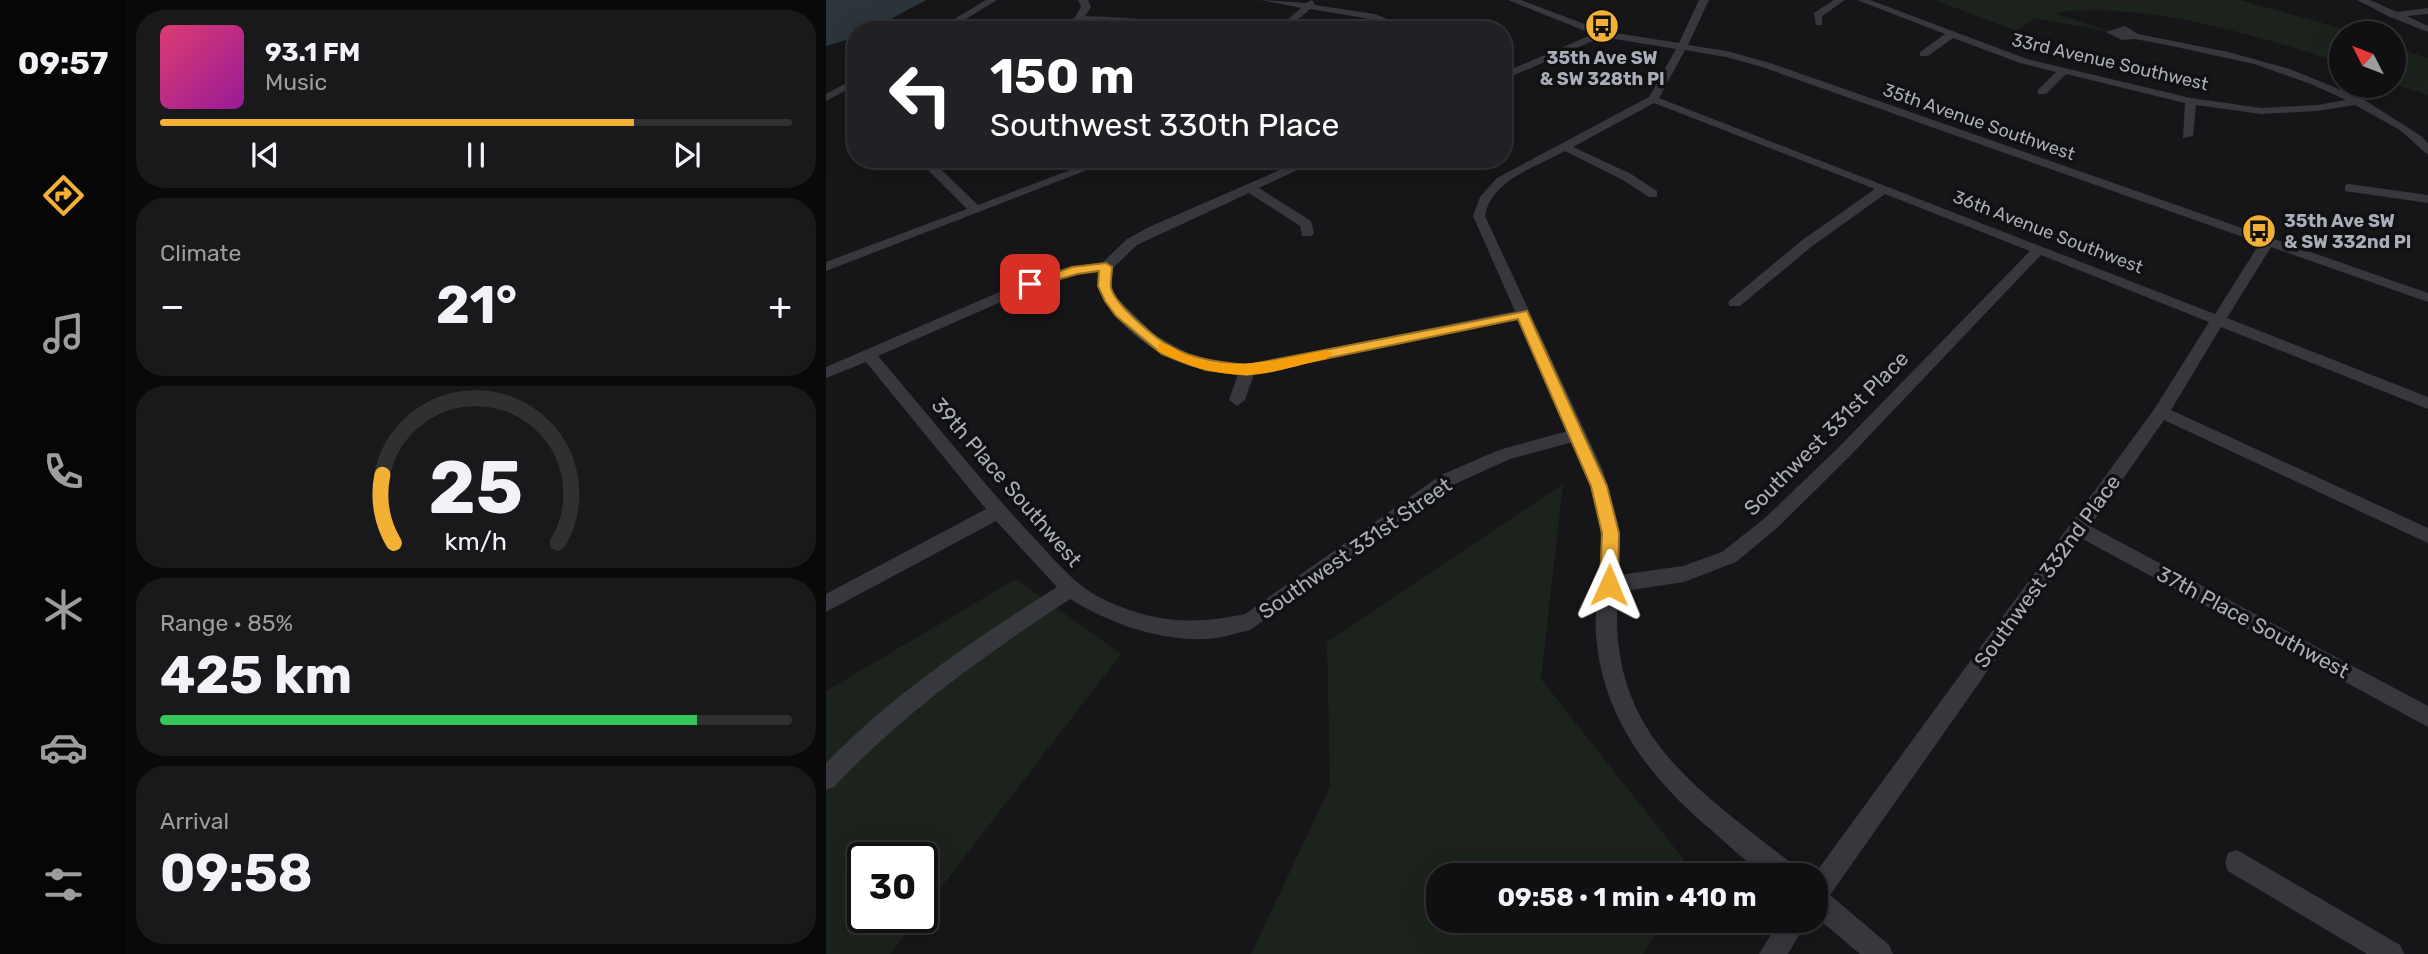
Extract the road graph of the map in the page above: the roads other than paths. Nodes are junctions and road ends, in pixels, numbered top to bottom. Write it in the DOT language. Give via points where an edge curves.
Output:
graph roads {
  1 [pos="992,0"];
  2 [pos="1083,0"];
  3 [pos="1266,0"];
  4 [pos="1315,0"];
  5 [pos="1513,0"];
  6 [pos="1704,0"];
  7 [pos="1840,0"];
  8 [pos="1862,0"];
  9 [pos="2362,0"];
  10 [pos="1307,6"];
  11 [pos="2428,11"];
  12 [pos="2392,15"];
  13 [pos="1079,19"];
  14 [pos="956,21"];
  15 [pos="1076,21"];
  16 [pos="1130,21"];
  17 [pos="1290,21"];
  18 [pos="1385,21"];
  19 [pos="1819,23"];
  20 [pos="2428,29"];
  21 [pos="1601,34"];
  22 [pos="1951,35"];
  23 [pos="2135,36"];
  24 [pos="1683,46"];
  25 [pos="1924,54"];
  26 [pos="2062,72"];
  27 [pos="1512,73"];
  28 [pos="847,86"];
  29 [pos="2042,92"];
  30 [pos="826,98"];
  31 [pos="1653,99"];
  32 [pos="2191,101"];
  33 [pos="2359,102"];
  34 [pos="2187,136"];
  35 [pos="2423,139"];
  36 [pos="1563,146"];
  37 [pos="2428,151"];
  38 [pos="932,168"];
  39 [pos="1086,168"];
  40 [pos="1295,168"];
  41 [pos="1251,188"];
  42 [pos="1885,188"];
  43 [pos="2349,188"];
  44 [pos="1653,194"];
  45 [pos="2428,199"];
  46 [pos="976,210"];
  47 [pos="1307,233"];
  48 [pos="2267,242"];
  49 [pos="2039,250"];
  50 [pos="826,267"];
  51 [pos="1106,267"];
  52 [pos="2428,298"];
  53 [pos="1735,303"];
  54 [pos="1522,314"];
  55 [pos="2220,319"];
  56 [pos="868,354"];
  57 [pos="1247,370"];
  58 [pos="826,373"];
  59 [pos="1237,400"];
  60 [pos="2428,403"];
  61 [pos="2161,412"];
  62 [pos="1577,435"];
  63 [pos="998,511"];
  64 [pos="2078,528"];
  65 [pos="2428,536"];
  66 [pos="1609,585"];
  67 [pos="1070,589"];
  68 [pos="826,604"];
  69 [pos="1210,630"];
  70 [pos="2428,717"];
  71 [pos="826,779"];
  72 [pos="2237,862"];
  73 [pos="1772,863"];
  74 [pos="1828,875"];
  75 [pos="1828,910"];
  76 [pos="1787,933"];
  77 [pos="1772,954"];
  78 [pos="1880,954"];
  79 [pos="2391,954"];
  1 -- 14 [label="street"];
  2 -- 13 [label="street" via="1086,7"];
  3 -- 10 [label="street"];
  4 -- 10 [label="street"];
  5 -- 21 [label="street, 35th Avenue Southwest"];
  6 -- 24 [label="street"];
  7 -- 19 [label="street" via="1817,15"];
  8 -- 22 [label="street, 33rd Avenue Southwest"];
  9 -- 12 [label="street"];
  10 -- 17 [label="street"];
  10 -- 18 [label="street"];
  11 -- 12 [label="street"];
  12 -- 20 [label="street"];
  13 -- 15 [label="street"];
  13 -- 16 [label="street"];
  21 -- 24 [label="street, 35th Avenue Southwest"];
  21 -- 27 [label="street"];
  22 -- 25 [label="street"];
  22 -- 26 [label="street, 33rd Avenue Southwest"];
  23 -- 33 [label="street" via="2249,58 2289,70"];
  24 -- 31 [label="street"];
  24 -- 48 [label="street, 35th Avenue Southwest" via="1766,65"];
  26 -- 29 [label="street"];
  26 -- 32 [label="street, 33rd Avenue Southwest"];
  28 -- 30 [label="street"];
  31 -- 36 [label="street"];
  31 -- 42 [label="street, 36th Avenue Southwest"];
  32 -- 33 [label="street, 33rd Avenue Southwest" via="2261,111"];
  32 -- 34 [label="street"];
  33 -- 35 [label="street"];
  35 -- 37 [label="street"];
  36 -- 44 [label="street"];
  36 -- 54 [label="street" via="1501,181 1480,204 1484,233"];
  38 -- 46 [label="street"];
  39 -- 46 [label="street"];
  40 -- 41 [label="street"];
  41 -- 47 [label="street" via="1306,224"];
  41 -- 51 [label="street" via="1154,230 1132,242"];
  42 -- 49 [label="street, 36th Avenue Southwest"];
  42 -- 53 [label="street" via="1806,244"];
  43 -- 45 [label="street"];
  46 -- 50 [label="street"];
  48 -- 52 [label="street, 35th Avenue Southwest"];
  48 -- 55 [label="street, Southwest 332nd Place"];
  49 -- 55 [label="street, 36th Avenue Southwest"];
  49 -- 66 [label="street, Southwest 331st Place" via="1772,523 1729,556 1684,574"];
  51 -- 56 [label="street" via="1076,270 1030,284"];
  51 -- 57 [label="street" via="1104,286 1109,299 1167,351 1206,365"];
  54 -- 57 [label="street"];
  54 -- 62 [label="street"];
  55 -- 60 [label="street, 36th Avenue Southwest"];
  55 -- 61 [label="street, Southwest 332nd Place"];
  56 -- 58 [label="street"];
  56 -- 63 [label="street, 39th Place Southwest"];
  57 -- 59 [label="street"];
  61 -- 64 [label="street, Southwest 332nd Place"];
  61 -- 65 [label="street"];
  62 -- 66 [label="street" via="1594,470 1611,533"];
  62 -- 69 [label="street, Southwest 331st Street" via="1505,454 1447,480 1250,621"];
  63 -- 67 [label="street, 39th Place Southwest"];
  63 -- 68 [label="street"];
  64 -- 70 [label="street, 37th Place Southwest"];
  64 -- 74 [label="street, Southwest 332nd Place"];
  66 -- 73 [label="street" via="1609,659 1636,736 1671,779"];
  67 -- 69 [label="street, 39th Place Southwest" via="1098,606 1162,629"];
  67 -- 71 [label="street" via="929,686"];
  72 -- 79 [label="street"];
  75 -- 78 [label="street"];
  76 -- 77 [label="street"];
}
